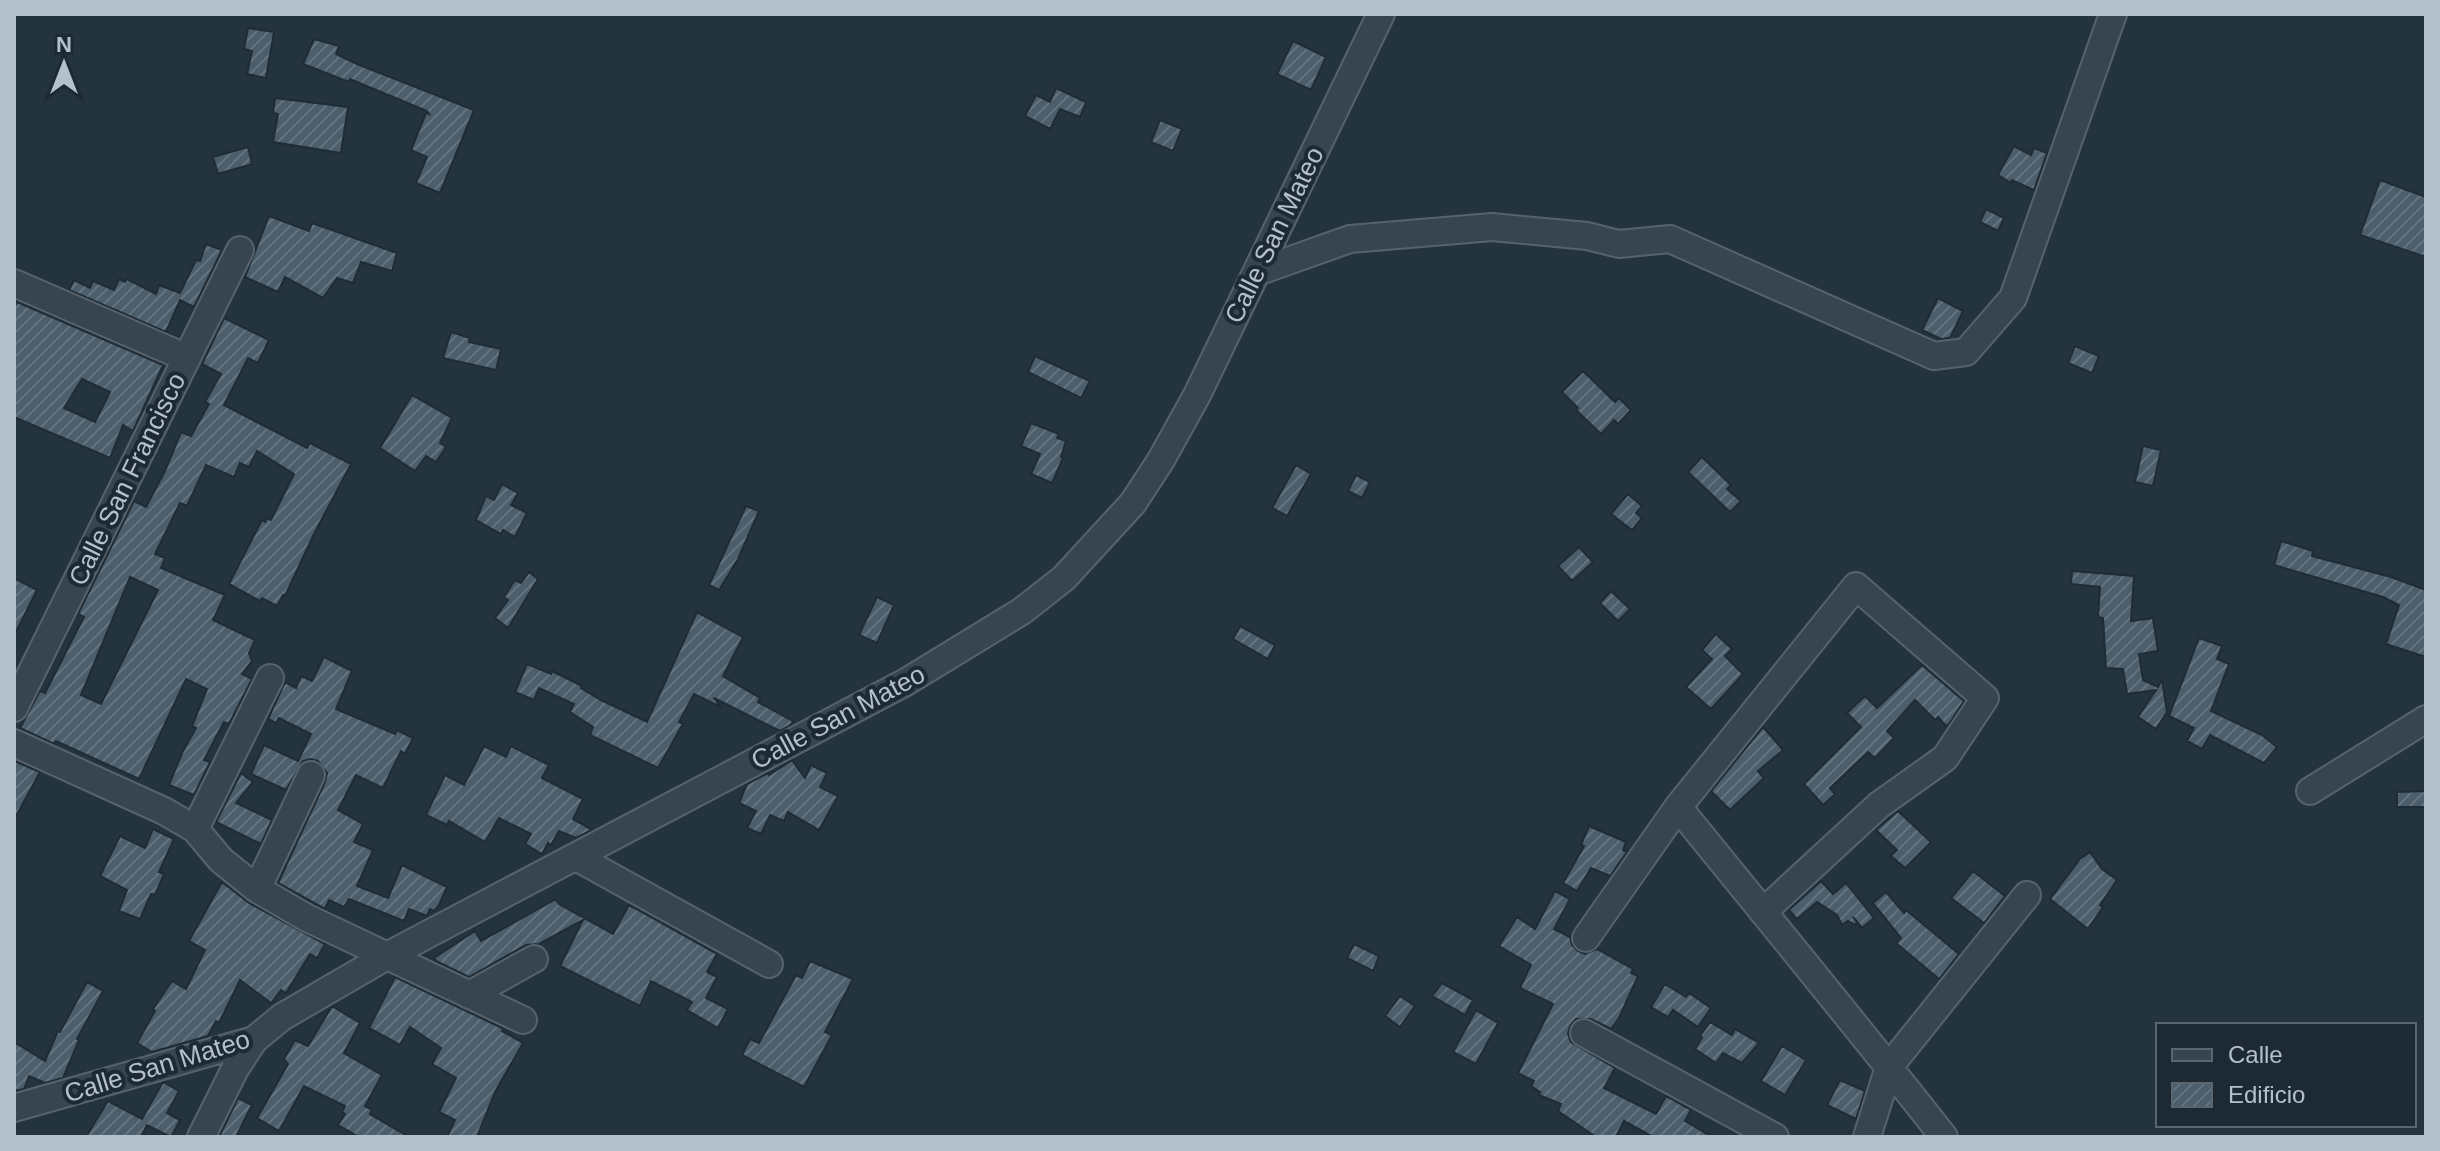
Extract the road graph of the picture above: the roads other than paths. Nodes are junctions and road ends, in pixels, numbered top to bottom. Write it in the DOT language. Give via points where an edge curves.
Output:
graph roads {
  1 [pos="1381,14"];
  2 [pos="2113,14"];
  3 [pos="240,250"];
  4 [pos="1257,272"];
  5 [pos="14,283"];
  6 [pos="187,358"];
  7 [pos="270,678"];
  8 [pos="14,708"];
  9 [pos="2426,719"];
  10 [pos="14,743"];
  11 [pos="311,775"];
  12 [pos="2310,791"];
  13 [pos="1678,807"];
  14 [pos="195,829"];
  15 [pos="576,857"];
  16 [pos="257,889"];
  17 [pos="2027,895"];
  18 [pos="1763,912"];
  19 [pos="1586,938"];
  20 [pos="385,957"];
  21 [pos="534,959"];
  22 [pos="769,964"];
  23 [pos="469,995"];
  24 [pos="523,1020"];
  25 [pos="1584,1033"];
  26 [pos="254,1040"];
  27 [pos="1889,1067"];
  28 [pos="14,1108"];
  29 [pos="201,1137"];
  30 [pos="1775,1137"];
  31 [pos="1867,1137"];
  32 [pos="1944,1137"];
  1 -- 4 [label="street, Calle San Mateo"];
  2 -- 4 [label="street" via="2013,298 1966,352 1934,356 1670,239 1619,244 1492,227 1350,239"];
  3 -- 6 [label="street, Calle San Francisco"];
  4 -- 15 [label="street, Calle San Mateo" via="1161,460 1133,503 1064,578 1022,611 906,682"];
  5 -- 6 [label="street"];
  6 -- 8 [label="street, Calle San Francisco"];
  7 -- 14 [label="street"];
  9 -- 12 [label="street"];
  10 -- 14 [label="street"];
  11 -- 16 [label="street"];
  13 -- 18 [label="street"];
  13 -- 18 [label="street" via="1856,586 1985,698 1945,758 1879,805"];
  13 -- 19 [label="street"];
  14 -- 16 [label="street" via="221,860"];
  15 -- 20 [label="street, Calle San Mateo"];
  15 -- 22 [label="street"];
  16 -- 20 [label="street"];
  17 -- 27 [label="street"];
  18 -- 27 [label="street"];
  20 -- 23 [label="street"];
  20 -- 26 [label="street, Calle San Mateo" via="282,1017"];
  21 -- 23 [label="street"];
  23 -- 24 [label="street"];
  25 -- 30 [label="street"];
  26 -- 28 [label="street, Calle San Mateo"];
  26 -- 29 [label="street"];
  27 -- 31 [label="street"];
  27 -- 32 [label="street"];
}
